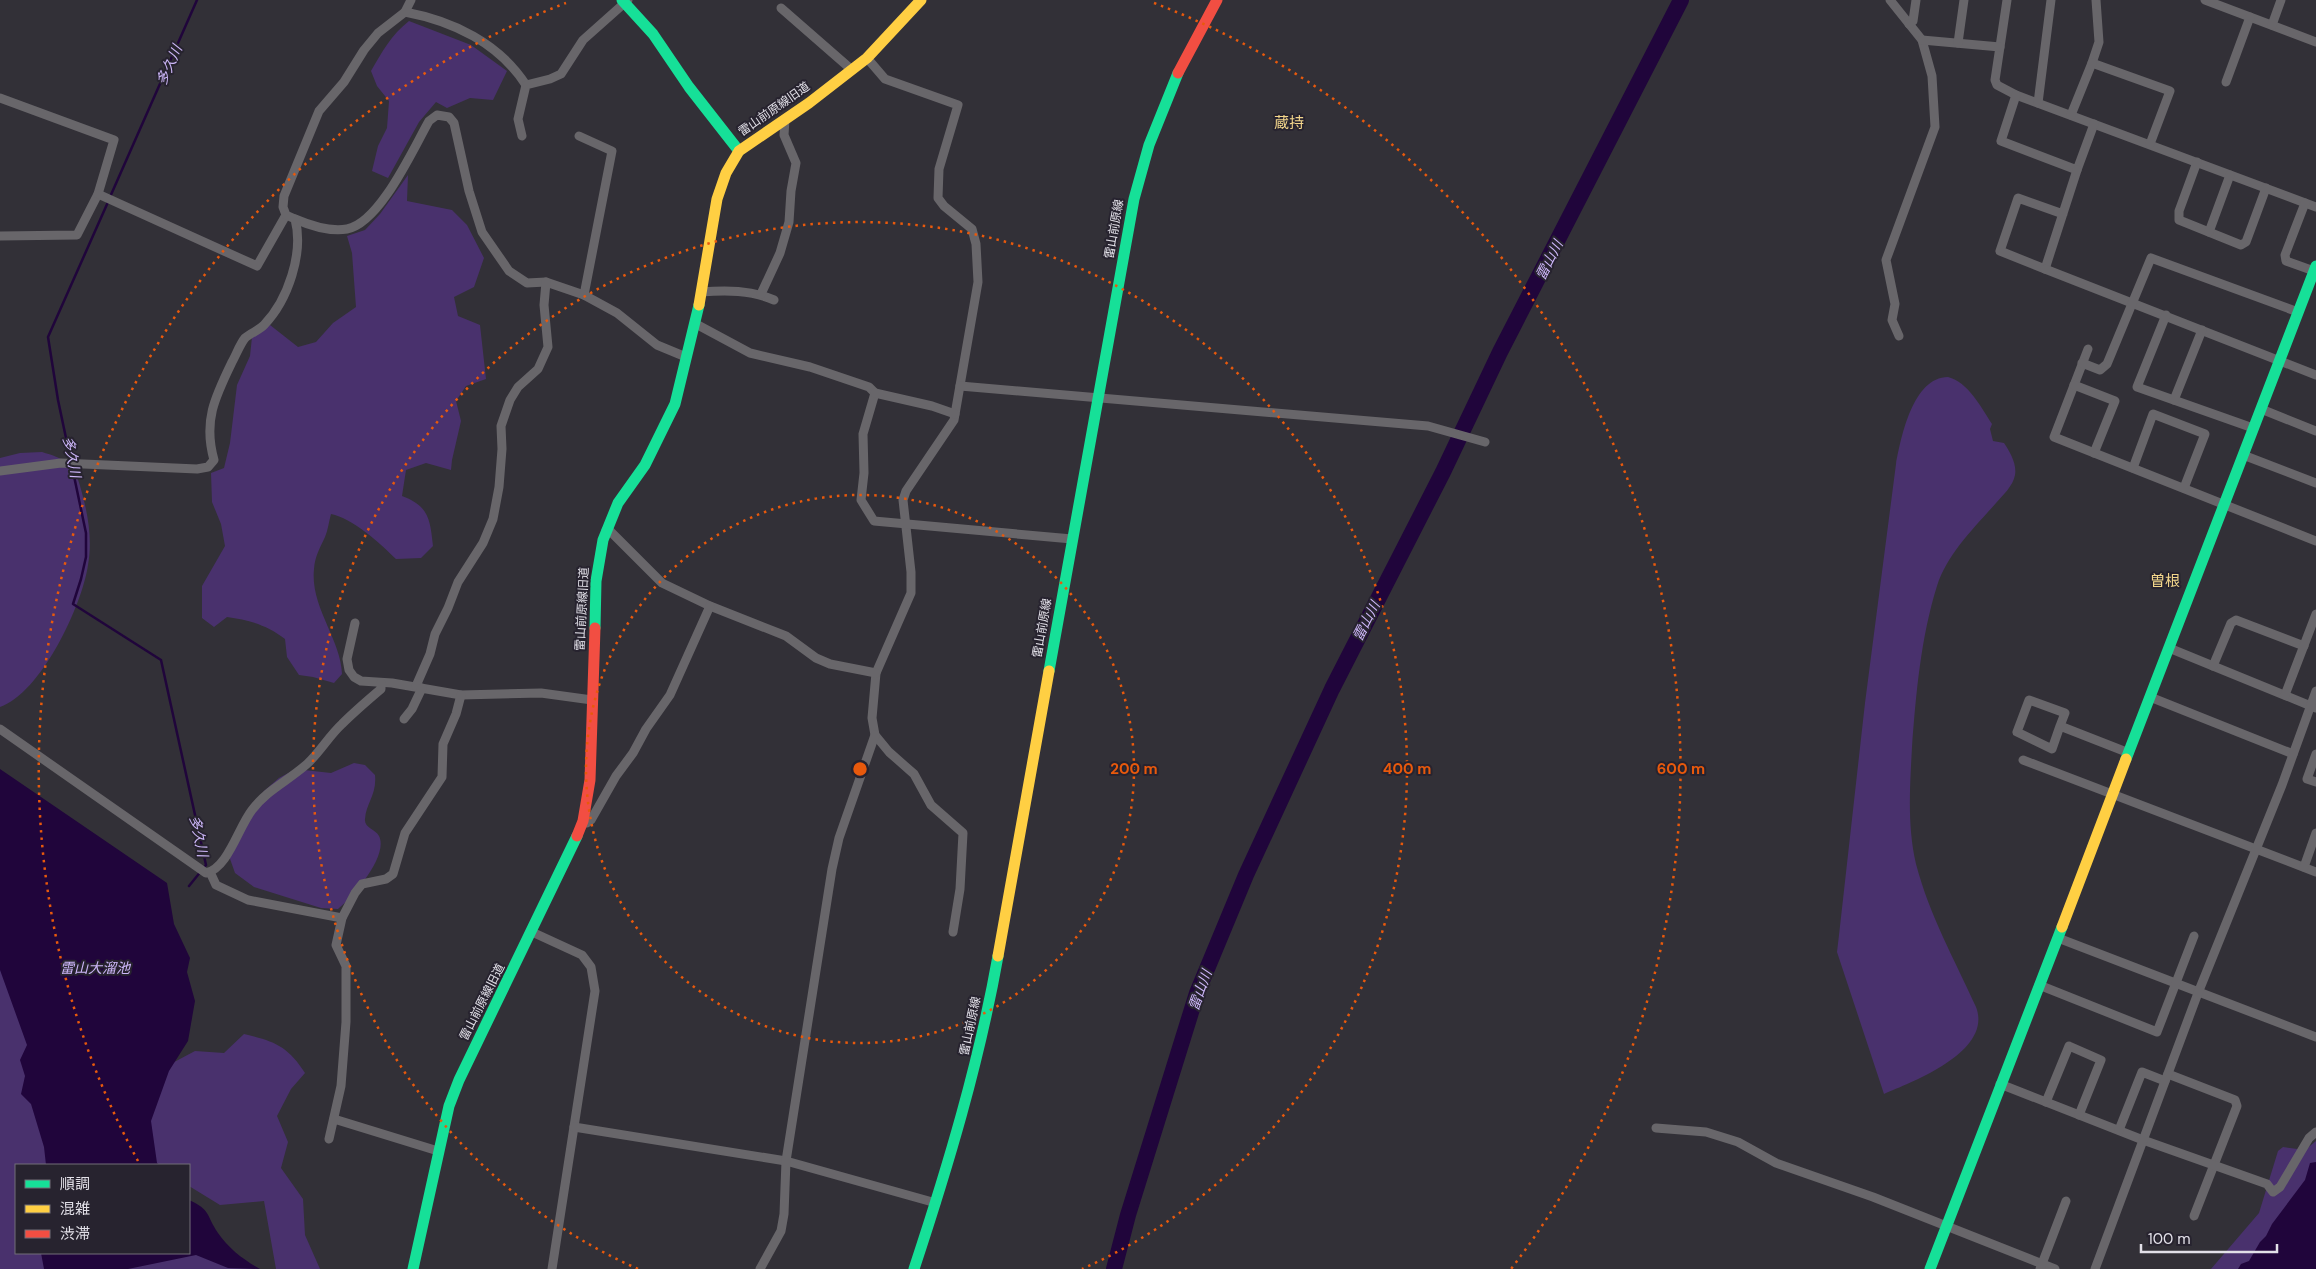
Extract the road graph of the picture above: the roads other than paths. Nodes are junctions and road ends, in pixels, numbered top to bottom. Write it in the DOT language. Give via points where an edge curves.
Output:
graph roads {
  1 [pos="411,0"];
  2 [pos="921,0"];
  3 [pos="1217,0"];
  4 [pos="1890,0"];
  5 [pos="1916,0"];
  6 [pos="1964,0"];
  7 [pos="2006,0"];
  8 [pos="2051,0"];
  9 [pos="2096,0"];
  10 [pos="2205,0"];
  11 [pos="2281,0"];
  12 [pos="625,1"];
  13 [pos="2225,4"];
  14 [pos="781,8"];
  15 [pos="406,12"];
  16 [pos="2250,17"];
  17 [pos="1909,24"];
  18 [pos="2272,26"];
  19 [pos="1922,40"];
  20 [pos="2316,42"];
  21 [pos="1958,43"];
  22 [pos="2000,46"];
  23 [pos="867,58"];
  24 [pos="2092,63"];
  25 [pos="852,70"];
  26 [pos="2226,82"];
  27 [pos="526,85"];
  28 [pos="2016,95"];
  29 [pos="0,98"];
  30 [pos="2038,103"];
  31 [pos="2071,115"];
  32 [pos="785,119"];
  33 [pos="2094,124"];
  34 [pos="522,136"];
  35 [pos="579,136"];
  36 [pos="2150,144"];
  37 [pos="739,152"];
  38 [pos="2197,162"];
  39 [pos="2077,170"];
  40 [pos="2230,174"];
  41 [pos="2266,188"];
  42 [pos="100,195"];
  43 [pos="2305,203"];
  44 [pos="2316,207"];
  45 [pos="2063,214"];
  46 [pos="286,215"];
  47 [pos="295,219"];
  48 [pos="2209,232"];
  49 [pos="0,236"];
  50 [pos="2045,269"];
  51 [pos="2315,269"];
  52 [pos="546,282"];
  53 [pos="701,292"];
  54 [pos="761,294"];
  55 [pos="584,295"];
  56 [pos="774,300"];
  57 [pos="2133,302"];
  58 [pos="2298,312"];
  59 [pos="2166,315"];
  60 [pos="696,324"];
  61 [pos="2202,330"];
  62 [pos="1899,336"];
  63 [pos="2088,349"];
  64 [pos="686,357"];
  65 [pos="2279,361"];
  66 [pos="2082,363"];
  67 [pos="2316,376"];
  68 [pos="2074,385"];
  69 [pos="960,386"];
  70 [pos="875,393"];
  71 [pos="1098,398"];
  72 [pos="2174,400"];
  73 [pos="2261,409"];
  74 [pos="955,414"];
  75 [pos="2253,428"];
  76 [pos="2316,431"];
  77 [pos="1485,442"];
  78 [pos="2094,453"];
  79 [pos="2243,455"];
  80 [pos="2133,468"];
  81 [pos="0,471"];
  82 [pos="2316,483"];
  83 [pos="2184,488"];
  84 [pos="2224,504"];
  85 [pos="905,524"];
  86 [pos="606,530"];
  87 [pos="1072,540"];
  88 [pos="2316,541"];
  89 [pos="710,606"];
  90 [pos="2316,614"];
  91 [pos="355,622"];
  92 [pos="2304,646"];
  93 [pos="2169,648"];
  94 [pos="2213,666"];
  95 [pos="876,673"];
  96 [pos="381,683"];
  97 [pos="419,687"];
  98 [pos="2316,691"];
  99 [pos="461,695"];
  100 [pos="2284,695"];
  101 [pos="2150,697"];
  102 [pos="592,700"];
  103 [pos="2313,707"];
  104 [pos="404,719"];
  105 [pos="2060,726"];
  106 [pos="0,729"];
  107 [pos="875,735"];
  108 [pos="2128,753"];
  109 [pos="2293,754"];
  110 [pos="2316,754"];
  111 [pos="2022,760"];
  112 [pos="2316,782"];
  113 [pos="2113,793"];
  114 [pos="583,821"];
  115 [pos="2316,832"];
  116 [pos="2257,849"];
  117 [pos="2304,867"];
  118 [pos="205,871"];
  119 [pos="2316,872"];
  120 [pos="342,918"];
  121 [pos="532,932"];
  122 [pos="953,932"];
  123 [pos="2194,936"];
  124 [pos="2058,938"];
  125 [pos="2175,984"];
  126 [pos="2039,985"];
  127 [pos="2198,993"];
  128 [pos="2316,1038"];
  129 [pos="2166,1077"];
  130 [pos="2000,1084"];
  131 [pos="2046,1102"];
  132 [pos="2079,1115"];
  133 [pos="334,1119"];
  134 [pos="574,1127"];
  135 [pos="1656,1128"];
  136 [pos="2119,1130"];
  137 [pos="2316,1132"];
  138 [pos="329,1139"];
  139 [pos="2143,1140"];
  140 [pos="438,1151"];
  141 [pos="786,1161"];
  142 [pos="2215,1166"];
  143 [pos="2066,1201"];
  144 [pos="936,1203"];
  145 [pos="2194,1216"];
  146 [pos="1946,1227"];
  147 [pos="2041,1267"];
  148 [pos="413,1269"];
  149 [pos="552,1269"];
  150 [pos="760,1269"];
  151 [pos="914,1269"];
  152 [pos="1930,1269"];
  153 [pos="2055,1269"];
  154 [pos="2095,1269"];
  1 -- 15 [label="street"];
  2 -- 23 [label="street, 雷山前原線旧道"];
  3 -- 71 [label="street, 雷山前原線" via="1180,65 1145,152"];
  4 -- 17 [label="street"];
  5 -- 17 [label="street" via="1913,21"];
  6 -- 21 [label="street"];
  7 -- 22 [label="street"];
  8 -- 30 [label="street"];
  9 -- 24 [label="street" via="2099,42"];
  10 -- 13 [label="street"];
  11 -- 18 [label="street"];
  12 -- 27 [label="street" via="583,40 561,74"];
  12 -- 37 [label="street"];
  13 -- 16 [label="street"];
  14 -- 25 [label="street"];
  15 -- 27 [label="street" via="460,29 494,48 516,69"];
  15 -- 46 [label="street" via="378,33 319,111 284,196"];
  16 -- 18 [label="street"];
  16 -- 26 [label="street"];
  17 -- 19 [label="street"];
  18 -- 20 [label="street"];
  19 -- 21 [label="street"];
  19 -- 62 [label="street" via="1932,76 1935,127 1886,260 1895,304 1892,320"];
  21 -- 22 [label="street"];
  22 -- 28 [label="street" via="1995,80 1997,85"];
  23 -- 25 [label="street, 雷山前原線旧道"];
  23 -- 69 [label="street" via="885,79 958,105 937,186 938,198 972,229 976,244 978,282"];
  24 -- 31 [label="street"];
  24 -- 36 [label="street" via="2170,91"];
  25 -- 32 [label="street, 雷山前原線旧道"];
  27 -- 34 [label="street" via="518,119"];
  28 -- 30 [label="street"];
  28 -- 39 [label="street" via="2001,141"];
  29 -- 42 [label="street" via="114,140"];
  30 -- 31 [label="street"];
  31 -- 33 [label="street"];
  32 -- 37 [label="street, 雷山前原線旧道"];
  32 -- 54 [label="street" via="784,135 796,163 789,222 780,253"];
  33 -- 36 [label="street"];
  33 -- 39 [label="street"];
  35 -- 55 [label="street" via="612,151"];
  36 -- 38 [label="street"];
  37 -- 53 [label="street, 雷山前原線旧道" via="726,173 717,199"];
  38 -- 40 [label="street"];
  38 -- 48 [label="street" via="2179,211 2179,220"];
  39 -- 45 [label="street"];
  40 -- 41 [label="street"];
  40 -- 48 [label="street"];
  41 -- 43 [label="street"];
  41 -- 48 [label="street" via="2246,242 2241,245"];
  42 -- 46 [label="street" via="257,266"];
  42 -- 49 [label="street" via="77,235"];
  43 -- 44 [label="street"];
  43 -- 51 [label="street" via="2285,256 2286,261"];
  45 -- 50 [label="street"];
  45 -- 50 [label="street" via="2018,198 2000,251"];
  46 -- 47 [label="street"];
  47 -- 52 [label="street" via="309,225 346,230 360,224 382,201 429,121 437,115 445,116 454,123 474,212 490,248 509,271 522,280 527,283"];
  47 -- 81 [label="street" via="298,242 292,277 263,326 244,339 216,396 208,432 214,460 208,467 61,463"];
  50 -- 57 [label="street"];
  51 -- 58 [label="street"];
  52 -- 55 [label="street"];
  52 -- 97 [label="street" via="544,305 548,347 538,369 518,387 510,400 501,426 502,449 493,519 483,543 458,582 435,634"];
  53 -- 54 [label="street" via="725,290"];
  53 -- 60 [label="street, 雷山前原線旧道"];
  54 -- 56 [label="street"];
  55 -- 64 [label="street" via="617,313 656,345"];
  57 -- 58 [label="street" via="2151,258"];
  57 -- 59 [label="street"];
  57 -- 66 [label="street" via="2107,364 2100,370"];
  58 -- 65 [label="street"];
  59 -- 61 [label="street"];
  59 -- 72 [label="street" via="2137,387"];
  60 -- 64 [label="street, 雷山前原線旧道"];
  60 -- 70 [label="street" via="750,353 810,367"];
  61 -- 65 [label="street"];
  61 -- 72 [label="street"];
  63 -- 66 [label="street"];
  64 -- 86 [label="street, 雷山前原線旧道" via="668,420 645,465 618,503"];
  65 -- 67 [label="street"];
  65 -- 73 [label="street"];
  66 -- 68 [label="street"];
  68 -- 78 [label="street" via="2054,437"];
  68 -- 78 [label="street" via="2115,401"];
  69 -- 71 [label="street"];
  69 -- 74 [label="street"];
  70 -- 74 [label="street"];
  70 -- 85 [label="street" via="863,434 864,472 860,500 874,521"];
  71 -- 77 [label="street" via="1441,428"];
  71 -- 87 [label="street, 雷山前原線"];
  72 -- 75 [label="street"];
  73 -- 75 [label="street"];
  73 -- 76 [label="street"];
  74 -- 85 [label="street" via="936,450 906,492 903,500"];
  75 -- 79 [label="street"];
  78 -- 80 [label="street"];
  79 -- 82 [label="street"];
  79 -- 84 [label="street"];
  80 -- 83 [label="street"];
  80 -- 83 [label="street" via="2153,414 2205,434"];
  83 -- 84 [label="street"];
  84 -- 88 [label="street"];
  84 -- 93 [label="street"];
  85 -- 87 [label="street"];
  85 -- 95 [label="street" via="911,593"];
  86 -- 89 [label="street" via="662,583"];
  86 -- 102 [label="street, 雷山前原線旧道" via="596,581"];
  87 -- 144 [label="street, 雷山前原線" via="989,1005 976,1066"];
  89 -- 95 [label="street" via="786,636 830,664"];
  89 -- 114 [label="street" via="670,695 591,820"];
  90 -- 92 [label="street"];
  91 -- 96 [label="street" via="347,659 349,670 362,681"];
  92 -- 94 [label="street" via="2236,620 2231,623"];
  92 -- 100 [label="street"];
  93 -- 94 [label="street"];
  93 -- 101 [label="street"];
  94 -- 100 [label="street"];
  95 -- 107 [label="street" via="872,718"];
  96 -- 97 [label="street"];
  96 -- 118 [label="street" via="382,689 343,722 313,758 257,804 224,861"];
  97 -- 99 [label="street"];
  97 -- 104 [label="street" via="412,710"];
  98 -- 103 [label="street"];
  99 -- 102 [label="street" via="541,693"];
  99 -- 120 [label="street" via="443,744 442,777 408,828 393,874 386,879 362,884"];
  100 -- 103 [label="street"];
  101 -- 108 [label="street"];
  101 -- 109 [label="street"];
  102 -- 114 [label="street, 雷山前原線旧道" via="590,780"];
  103 -- 109 [label="street"];
  105 -- 105 [label="street" via="2065,713 2029,700 2017,732 2052,749"];
  105 -- 108 [label="street"];
  106 -- 118 [label="street"];
  107 -- 122 [label="street" via="914,774 931,805 963,833 960,889"];
  107 -- 141 [label="street" via="839,838 832,869"];
  108 -- 113 [label="street"];
  109 -- 116 [label="street"];
  110 -- 112 [label="street" via="2307,779"];
  111 -- 113 [label="street"];
  113 -- 116 [label="street"];
  113 -- 124 [label="street"];
  114 -- 121 [label="street, 雷山前原線旧道"];
  115 -- 117 [label="street"];
  116 -- 117 [label="street"];
  116 -- 127 [label="street"];
  117 -- 119 [label="street"];
  118 -- 120 [label="street" via="216,885 248,900"];
  120 -- 133 [label="street" via="336,945 346,966 346,1022 341,1086"];
  121 -- 134 [label="street" via="582,955 588,961 594,979 594,1004"];
  121 -- 140 [label="street, 雷山前原線旧道" via="458,1080 448,1106"];
  123 -- 125 [label="street"];
  124 -- 125 [label="street"];
  124 -- 126 [label="street"];
  125 -- 126 [label="street" via="2157,1032"];
  125 -- 127 [label="street"];
  126 -- 130 [label="street"];
  127 -- 128 [label="street"];
  127 -- 129 [label="street"];
  129 -- 136 [label="street" via="2142,1072"];
  129 -- 139 [label="street"];
  129 -- 142 [label="street" via="2235,1100 2237,1106"];
  130 -- 131 [label="street"];
  130 -- 146 [label="street"];
  131 -- 132 [label="street"];
  131 -- 132 [label="street" via="2069,1046 2101,1060"];
  132 -- 136 [label="street"];
  133 -- 138 [label="street"];
  133 -- 140 [label="street"];
  134 -- 141 [label="street"];
  134 -- 149 [label="street"];
  135 -- 146 [label="street" via="1706,1132 1730,1140 1776,1163"];
  136 -- 139 [label="street"];
  137 -- 142 [label="street" via="2274,1192 2267,1184"];
  139 -- 142 [label="street"];
  139 -- 154 [label="street"];
  140 -- 148 [label="street, 雷山前原線旧道"];
  141 -- 144 [label="street"];
  141 -- 150 [label="street" via="781,1231"];
  142 -- 145 [label="street"];
  143 -- 147 [label="street"];
  144 -- 151 [label="street, 雷山前原線"];
  146 -- 147 [label="street"];
  146 -- 152 [label="street"];
  147 -- 153 [label="street"];
}
